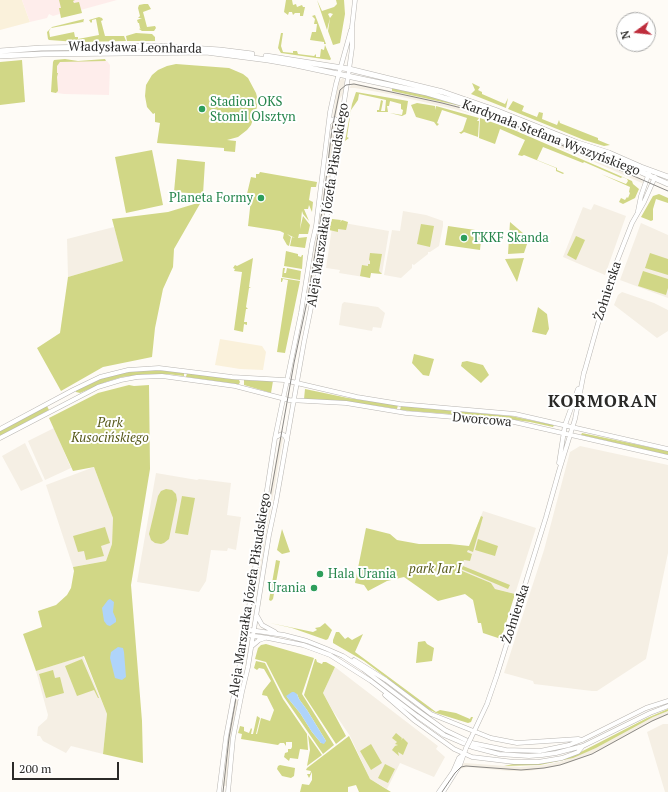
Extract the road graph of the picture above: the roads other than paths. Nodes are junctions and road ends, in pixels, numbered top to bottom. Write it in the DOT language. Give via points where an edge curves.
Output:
graph roads {
  1 [pos="356,0"];
  2 [pos="352,27"];
  3 [pos="0,51"];
  4 [pos="0,56"];
  5 [pos="341,68"];
  6 [pos="350,69"];
  7 [pos="339,75"];
  8 [pos="348,77"];
  9 [pos="329,125"];
  10 [pos="338,129"];
  11 [pos="324,170"];
  12 [pos="649,173"];
  13 [pos="657,173"];
  14 [pos="332,174"];
  15 [pos="668,177"];
  16 [pos="654,178"];
  17 [pos="668,184"];
  18 [pos="637,213"];
  19 [pos="303,301"];
  20 [pos="312,303"];
  21 [pos="295,341"];
  22 [pos="304,342"];
  23 [pos="584,372"];
  24 [pos="238,378"];
  25 [pos="287,381"];
  26 [pos="297,383"];
  27 [pos="235,386"];
  28 [pos="72,390"];
  29 [pos="76,397"];
  30 [pos="283,399"];
  31 [pos="293,401"];
  32 [pos="565,425"];
  33 [pos="573,427"];
  34 [pos="0,429"];
  35 [pos="563,433"];
  36 [pos="570,435"];
  37 [pos="0,438"];
  38 [pos="276,438"];
  39 [pos="287,441"];
  40 [pos="668,449"];
  41 [pos="668,457"];
  42 [pos="559,471"];
  43 [pos="254,577"];
  44 [pos="262,579"];
  45 [pos="256,614"];
  46 [pos="254,630"];
  47 [pos="244,632"];
  48 [pos="279,634"];
  49 [pos="253,636"];
  50 [pos="268,638"];
  51 [pos="251,648"];
  52 [pos="343,656"];
  53 [pos="238,671"];
  54 [pos="247,673"];
  55 [pos="371,681"];
  56 [pos="668,701"];
  57 [pos="668,706"];
  58 [pos="475,731"];
  59 [pos="582,740"];
  60 [pos="583,746"];
  61 [pos="464,753"];
  62 [pos="220,781"];
  63 [pos="228,790"];
  64 [pos="219,792"];
  65 [pos="439,792"];
  66 [pos="443,792"];
  1 -- 2 [label="street, Aleja Marszałka Józefa Piłsudskiego"];
  2 -- 5 [label="street, Aleja Marszałka Józefa Piłsudskiego"];
  2 -- 6 [label="street, Aleja Marszałka Józefa Piłsudskiego"];
  3 -- 5 [label="main road, Władysława Leonharda" via="170,46 230,51"];
  4 -- 7 [label="main road, Władysława Leonharda" via="206,52 268,60"];
  5 -- 6 [label="main road, Kardynała Stefana Wyszyńskiego"];
  5 -- 7 [label="street, Aleja Marszałka Józefa Piłsudskiego"];
  6 -- 8 [label="street, Aleja Marszałka Józefa Piłsudskiego"];
  6 -- 12 [label="main road, Kardynała Stefana Wyszyńskiego" via="477,103 578,144 609,153"];
  7 -- 8 [label="main road, Kardynała Stefana Wyszyńskiego"];
  7 -- 9 [label="street, Aleja Marszałka Józefa Piłsudskiego"];
  8 -- 10 [label="street, Aleja Marszałka Józefa Piłsudskiego"];
  8 -- 12 [label="main road, Kardynała Stefana Wyszyńskiego" via="428,93 492,113"];
  9 -- 10 [label="street" via="330,120 335,119"];
  9 -- 11 [label="street, Aleja Marszałka Józefa Piłsudskiego"];
  10 -- 14 [label="street, Aleja Marszałka Józefa Piłsudskiego"];
  11 -- 14 [label="street" via="326,181 330,180"];
  11 -- 19 [label="street, Aleja Marszałka Józefa Piłsudskiego"];
  12 -- 13 [label="main road, Kardynała Stefana Wyszyńskiego"];
  12 -- 16 [label="main road, Kardynała Stefana Wyszyńskiego"];
  12 -- 18 [label="street, Żołnierska"];
  13 -- 15 [label="main road, Kardynała Stefana Wyszyńskiego"];
  13 -- 16 [label="street, Żołnierska"];
  14 -- 20 [label="street, Aleja Marszałka Józefa Piłsudskiego"];
  16 -- 17 [label="main road, Kardynała Stefana Wyszyńskiego"];
  16 -- 18 [label="street, Żołnierska"];
  18 -- 23 [label="street, Żołnierska" via="611,279"];
  19 -- 20 [label="street" via="308,297"];
  19 -- 21 [label="street, Aleja Marszałka Józefa Piłsudskiego"];
  20 -- 22 [label="street, Aleja Marszałka Józefa Piłsudskiego"];
  21 -- 22 [label="street" via="299,348"];
  21 -- 25 [label="street, Aleja Marszałka Józefa Piłsudskiego"];
  22 -- 26 [label="street, Aleja Marszałka Józefa Piłsudskiego"];
  23 -- 32 [label="street, Żołnierska"];
  23 -- 33 [label="street, Żołnierska"];
  24 -- 25 [label="street"];
  24 -- 27 [label="street" via="242,380 242,384"];
  24 -- 28 [label="street" via="170,368 148,368 108,375"];
  25 -- 26 [label="street, Dworcowa"];
  25 -- 30 [label="street, Aleja Marszałka Józefa Piłsudskiego"];
  26 -- 31 [label="street, Aleja Marszałka Józefa Piłsudskiego"];
  26 -- 32 [label="street, Dworcowa" via="356,397 430,407 515,414"];
  27 -- 29 [label="street" via="149,376 110,383"];
  27 -- 30 [label="street"];
  28 -- 29 [label="street"];
  28 -- 34 [label="street"];
  29 -- 37 [label="street"];
  30 -- 31 [label="street, Dworcowa"];
  30 -- 38 [label="street, Aleja Marszałka Józefa Piłsudskiego"];
  31 -- 35 [label="street, Dworcowa" via="346,404 514,422"];
  31 -- 39 [label="street, Aleja Marszałka Józefa Piłsudskiego"];
  32 -- 33 [label="street, Dworcowa"];
  32 -- 35 [label="street, Żołnierska"];
  33 -- 36 [label="street, Żołnierska"];
  33 -- 40 [label="street, Dworcowa"];
  35 -- 36 [label="street, Dworcowa"];
  35 -- 42 [label="street, Żołnierska"];
  36 -- 41 [label="street, Dworcowa"];
  36 -- 42 [label="street, Żołnierska"];
  38 -- 39 [label="street" via="282,434"];
  38 -- 43 [label="street, Aleja Marszałka Józefa Piłsudskiego"];
  39 -- 44 [label="street, Aleja Marszałka Józefa Piłsudskiego"];
  42 -- 58 [label="street, Żołnierska" via="499,668"];
  43 -- 44 [label="street" via="257,583"];
  43 -- 47 [label="street, Aleja Marszałka Józefa Piłsudskiego"];
  44 -- 45 [label="street, Aleja Marszałka Józefa Piłsudskiego"];
  45 -- 46 [label="street, Aleja Marszałka Józefa Piłsudskiego"];
  45 -- 48 [label="street" via="262,625"];
  46 -- 47 [label="street"];
  46 -- 48 [label="street"];
  46 -- 49 [label="street, Aleja Marszałka Józefa Piłsudskiego"];
  47 -- 49 [label="street"];
  47 -- 53 [label="street, Aleja Marszałka Józefa Piłsudskiego"];
  48 -- 52 [label="street" via="312,643"];
  49 -- 50 [label="street"];
  49 -- 51 [label="street, Aleja Marszałka Józefa Piłsudskiego"];
  50 -- 51 [label="street" via="259,640"];
  50 -- 55 [label="street" via="324,653"];
  51 -- 54 [label="street, Aleja Marszałka Józefa Piłsudskiego"];
  52 -- 58 [label="street" via="350,657 386,680 431,714"];
  52 -- 59 [label="street" via="433,722 472,742 506,750 530,751 556,748"];
  53 -- 54 [label="street" via="243,670"];
  53 -- 62 [label="street, Aleja Marszałka Józefa Piłsudskiego"];
  54 -- 63 [label="street, Aleja Marszałka Józefa Piłsudskiego" via="233,738"];
  55 -- 60 [label="street" via="432,727 484,751 529,756"];
  55 -- 61 [label="street" via="415,721"];
  56 -- 59 [label="street" via="646,708"];
  57 -- 60 [label="street"];
  58 -- 59 [label="street" via="491,738 528,744"];
  58 -- 61 [label="street, Żołnierska, bridge"];
  60 -- 61 [label="street" via="578,752 562,758 523,762 472,757"];
  61 -- 65 [label="street, Żołnierska"];
  61 -- 66 [label="street, Żołnierska" via="460,766"];
  62 -- 63 [label="street" via="222,789"];
  62 -- 64 [label="street, Aleja Marszałka Józefa Piłsudskiego"];
}
